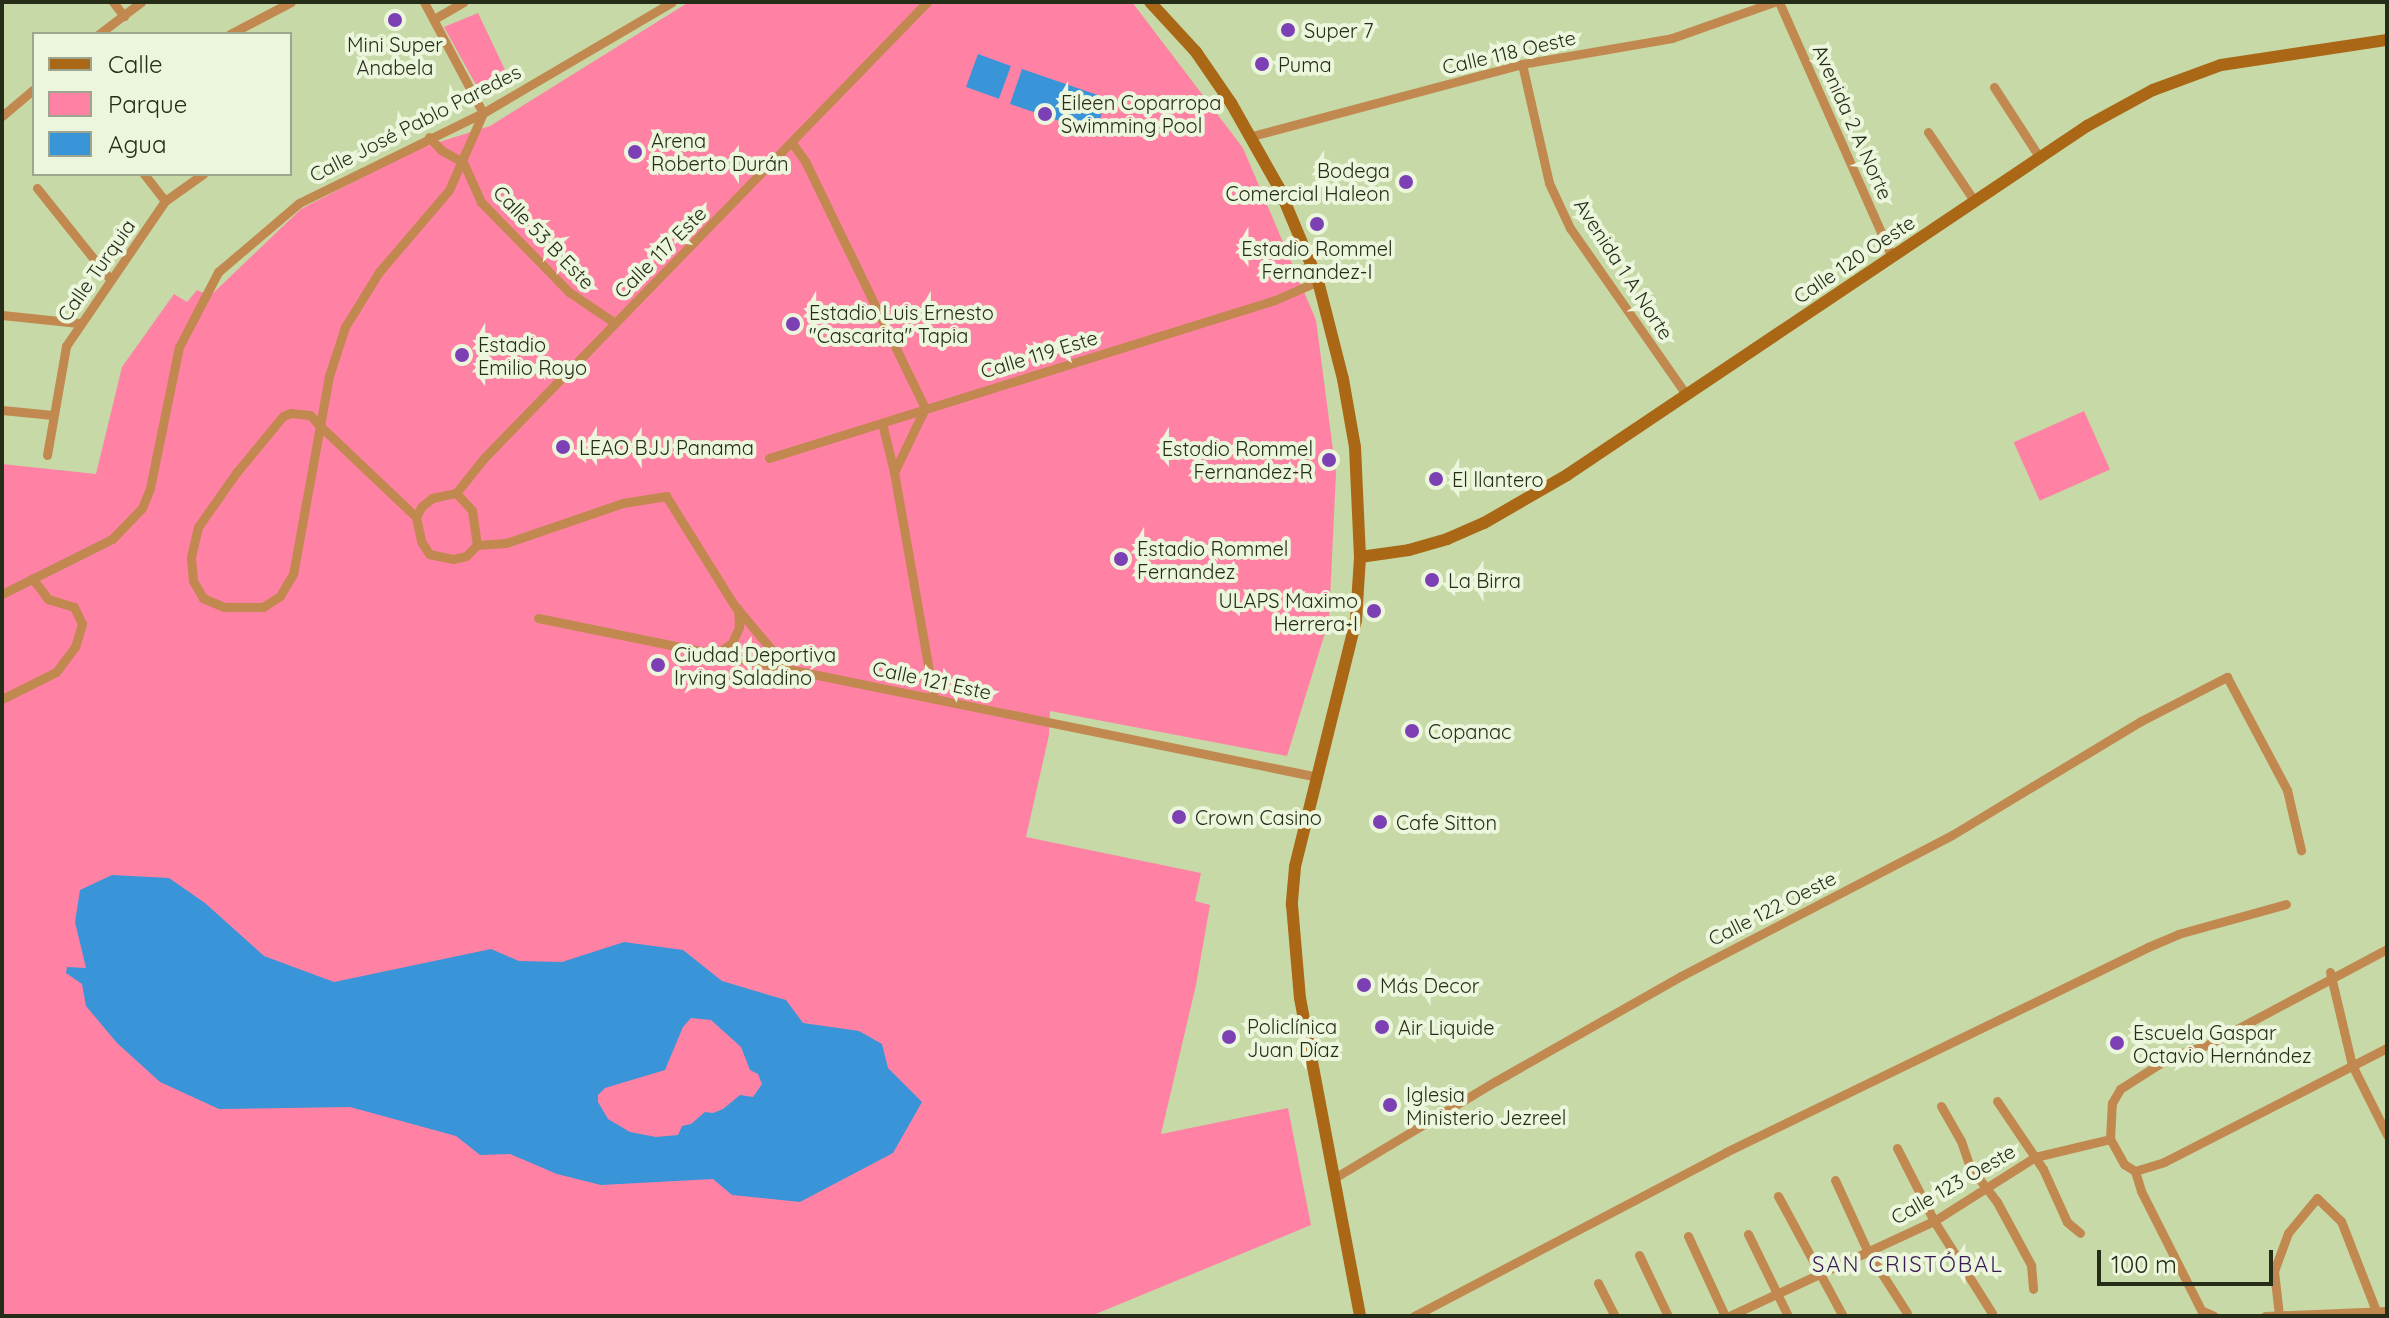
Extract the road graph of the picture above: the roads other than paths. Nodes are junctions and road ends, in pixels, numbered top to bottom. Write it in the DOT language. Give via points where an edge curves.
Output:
graph roads {
  1 [pos="113,2"];
  2 [pos="141,2"];
  3 [pos="291,2"];
  4 [pos="424,2"];
  5 [pos="464,2"];
  6 [pos="672,2"];
  7 [pos="927,2"];
  8 [pos="1150,2"];
  9 [pos="1776,2"];
  10 [pos="124,16"];
  11 [pos="434,19"];
  12 [pos="102,32"];
  13 [pos="234,32"];
  14 [pos="2387,40"];
  15 [pos="1522,64"];
  16 [pos="1994,87"];
  17 [pos="32,91"];
  18 [pos="483,113"];
  19 [pos="2,116"];
  20 [pos="1928,132"];
  21 [pos="1252,136"];
  22 [pos="429,137"];
  23 [pos="792,143"];
  24 [pos="2040,158"];
  25 [pos="463,162"];
  26 [pos="146,176"];
  27 [pos="200,176"];
  28 [pos="37,188"];
  29 [pos="165,201"];
  30 [pos="1975,202"];
  31 [pos="1892,257"];
  32 [pos="110,279"];
  33 [pos="1318,281"];
  34 [pos="2,315"];
  35 [pos="79,323"];
  36 [pos="615,323"];
  37 [pos="1686,394"];
  38 [pos="925,408"];
  39 [pos="2,410"];
  40 [pos="53,415"];
  41 [pos="882,423"];
  42 [pos="320,426"];
  43 [pos="47,455"];
  44 [pos="769,458"];
  45 [pos="894,472"];
  46 [pos="456,493"];
  47 [pos="416,517"];
  48 [pos="477,545"];
  49 [pos="1360,557"];
  50 [pos="32,578"];
  51 [pos="2,594"];
  52 [pos="738,609"];
  53 [pos="538,618"];
  54 [pos="716,654"];
  55 [pos="789,670"];
  56 [pos="2,699"];
  57 [pos="934,699"];
  58 [pos="1318,777"];
  59 [pos="2301,850"];
  60 [pos="2286,904"];
  61 [pos="2387,949"];
  62 [pos="2330,977"];
  63 [pos="2387,1048"];
  64 [pos="2352,1065"];
  65 [pos="1997,1101"];
  66 [pos="1941,1106"];
  67 [pos="2387,1135"];
  68 [pos="2110,1139"];
  69 [pos="1897,1148"];
  70 [pos="2035,1157"];
  71 [pos="2135,1171"];
  72 [pos="1336,1177"];
  73 [pos="1835,1180"];
  74 [pos="1986,1189"];
  75 [pos="1778,1196"];
  76 [pos="1934,1221"];
  77 [pos="2080,1233"];
  78 [pos="1748,1234"];
  79 [pos="1688,1236"];
  80 [pos="1868,1252"];
  81 [pos="1639,1255"];
  82 [pos="1821,1275"];
  83 [pos="1598,1283"];
  84 [pos="2033,1289"];
  85 [pos="1778,1296"];
  86 [pos="2382,1311"];
  87 [pos="1907,1313"];
  88 [pos="1992,1313"];
  89 [pos="2327,1314"];
  90 [pos="2279,1315"];
  91 [pos="1360,1316"];
  92 [pos="1414,1316"];
  93 [pos="1615,1316"];
  94 [pos="1668,1316"];
  95 [pos="1727,1316"];
  96 [pos="1788,1316"];
  97 [pos="1843,1316"];
  98 [pos="2214,1316"];
  99 [pos="2265,1316"];
  1 -- 10 [label="street"];
  2 -- 10 [label="street"];
  3 -- 13 [label="street"];
  4 -- 11 [label="street"];
  5 -- 11 [label="street"];
  6 -- 18 [label="street, Calle José Pablo Paredes"];
  7 -- 23 [label="street, Calle 117 Este"];
  8 -- 21 [label="main road" via="1196,52"];
  9 -- 15 [label="street, Calle 118 Oeste" via="1672,38"];
  9 -- 31 [label="street, Avenida 2 A Norte"];
  10 -- 12 [label="street"];
  11 -- 18 [label="street"];
  14 -- 24 [label="main road, Calle 120 Oeste" via="2221,65 2153,90"];
  15 -- 21 [label="street, Calle 118 Oeste"];
  15 -- 37 [label="street, Avenida 1 A Norte" via="1549,183 1570,228"];
  16 -- 24 [label="street"];
  17 -- 19 [label="street"];
  18 -- 22 [label="street, Calle José Pablo Paredes"];
  18 -- 25 [label="street"];
  20 -- 30 [label="street"];
  21 -- 33 [label="main road"];
  22 -- 25 [label="street"];
  22 -- 50 [label="street, Calle José Pablo Paredes" via="299,203 218,272 179,347 142,508 112,539"];
  23 -- 36 [label="street, Calle 117 Este"];
  23 -- 38 [label="street"];
  24 -- 30 [label="main road, Calle 120 Oeste"];
  25 -- 36 [label="street, Calle 53 B Este" via="481,202 569,292"];
  25 -- 42 [label="street" via="449,190 379,272 345,327"];
  26 -- 29 [label="street"];
  27 -- 29 [label="street, Calle Turquia"];
  28 -- 32 [label="street"];
  29 -- 32 [label="street, Calle Turquia"];
  30 -- 31 [label="main road, Calle 120 Oeste"];
  31 -- 37 [label="main road, Calle 120 Oeste"];
  32 -- 35 [label="street, Calle Turquia"];
  33 -- 38 [label="street, Calle 119 Este" via="1275,300"];
  33 -- 49 [label="main road" via="1355,447"];
  34 -- 35 [label="street"];
  35 -- 40 [label="street, Calle Turquia" via="66,346"];
  36 -- 46 [label="street, Calle 117 Este"];
  37 -- 49 [label="main road, Calle 120 Oeste" via="1567,475 1484,523 1409,550"];
  38 -- 41 [label="street, Calle 119 Este"];
  38 -- 45 [label="street"];
  39 -- 40 [label="street"];
  40 -- 43 [label="street, Calle Turquia"];
  41 -- 44 [label="street, Calle 119 Este"];
  41 -- 45 [label="street"];
  42 -- 42 [label="street" via="293,574 280,596 263,607 243,610 203,598 193,581 191,557 198,527 283,416 310,415"];
  42 -- 47 [label="street"];
  45 -- 57 [label="street"];
  46 -- 47 [label="street, Calle 117 Este" via="432,498"];
  46 -- 48 [label="street" via="472,510"];
  47 -- 48 [label="street" via="429,554 453,559"];
  48 -- 52 [label="street" via="506,543 623,503 666,496"];
  49 -- 58 [label="main road" via="1356,620"];
  50 -- 51 [label="street"];
  50 -- 56 [label="street" via="48,599 74,607 82,624 75,647 56,672"];
  52 -- 54 [label="street" via="739,627 732,643"];
  52 -- 55 [label="street"];
  53 -- 54 [label="street, Calle 121 Este"];
  54 -- 55 [label="street, Calle 121 Este"];
  55 -- 57 [label="street, Calle 121 Este"];
  57 -- 58 [label="street, Calle 121 Este"];
  58 -- 72 [label="main road" via="1295,867 1294,951"];
  59 -- 72 [label="street, Calle 122 Oeste" via="2287,790 2227,677 2141,721 1952,835 1668,983"];
  60 -- 92 [label="street" via="2148,947 1726,1152"];
  61 -- 62 [label="street"];
  62 -- 64 [label="street"];
  62 -- 68 [label="street" via="2207,1045 2170,1057 2120,1089 2112,1103"];
  63 -- 64 [label="street"];
  64 -- 67 [label="street"];
  64 -- 71 [label="street" via="2164,1162"];
  65 -- 70 [label="street"];
  66 -- 74 [label="street"];
  68 -- 70 [label="street, Calle 123 Oeste"];
  68 -- 71 [label="street" via="2124,1164"];
  69 -- 76 [label="street"];
  70 -- 74 [label="street, Calle 123 Oeste"];
  70 -- 77 [label="street" via="2067,1222"];
  71 -- 98 [label="street" via="2201,1310"];
  72 -- 91 [label="main road"];
  73 -- 80 [label="street"];
  74 -- 76 [label="street, Calle 123 Oeste"];
  74 -- 84 [label="street" via="2031,1265"];
  75 -- 82 [label="street"];
  76 -- 80 [label="street, Calle 123 Oeste"];
  76 -- 88 [label="street"];
  78 -- 85 [label="street"];
  79 -- 95 [label="street"];
  80 -- 82 [label="street, Calle 123 Oeste"];
  80 -- 87 [label="street"];
  81 -- 94 [label="street"];
  82 -- 85 [label="street, Calle 123 Oeste"];
  82 -- 97 [label="street"];
  83 -- 93 [label="street"];
  85 -- 95 [label="street, Calle 123 Oeste"];
  85 -- 96 [label="street"];
  86 -- 89 [label="street"];
  86 -- 90 [label="street" via="2341,1221 2317,1198 2288,1233 2274,1271"];
  89 -- 90 [label="street"];
  90 -- 99 [label="street"];
}
